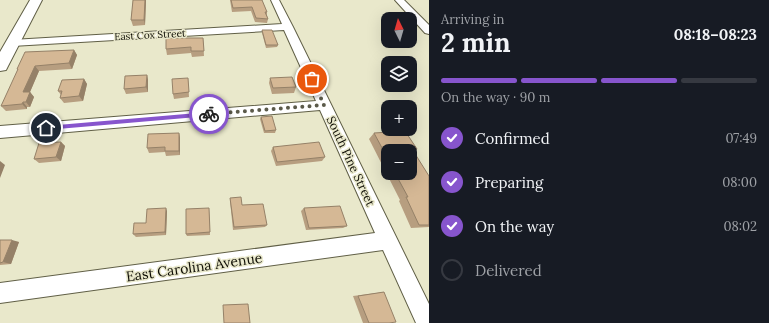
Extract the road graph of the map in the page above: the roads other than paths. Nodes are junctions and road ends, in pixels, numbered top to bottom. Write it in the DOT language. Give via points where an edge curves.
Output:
graph roads {
  1 [pos="36,0"];
  2 [pos="275,0"];
  3 [pos="399,0"];
  4 [pos="288,27"];
  5 [pos="429,31"];
  6 [pos="12,44"];
  7 [pos="0,66"];
  8 [pos="324,105"];
  9 [pos="0,132"];
  10 [pos="388,240"];
  11 [pos="0,293"];
  12 [pos="427,323"];
  1 -- 6 [label="street"];
  2 -- 4 [label="street, South Pine Street"];
  3 -- 5 [label="street"];
  4 -- 6 [label="street, East Cox Street"];
  4 -- 8 [label="street, South Pine Street"];
  6 -- 7 [label="street"];
  8 -- 9 [label="street"];
  8 -- 10 [label="street, South Pine Street"];
  10 -- 11 [label="street, East Carolina Avenue"];
  10 -- 12 [label="street, South Pine Street"];
}
